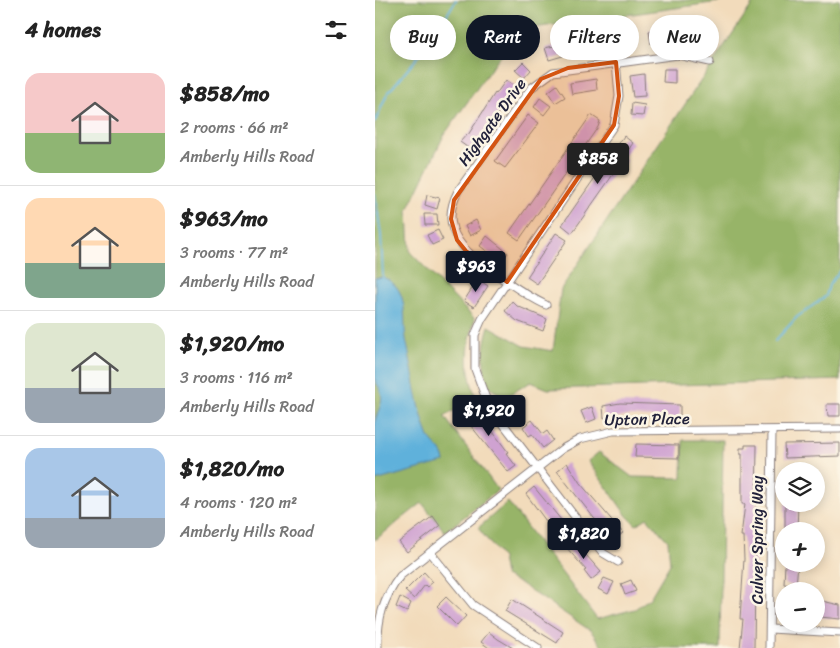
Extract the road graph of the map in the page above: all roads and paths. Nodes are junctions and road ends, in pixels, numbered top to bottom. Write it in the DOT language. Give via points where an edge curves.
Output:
graph roads {
  1 [pos="616,62"];
  2 [pos="710,62"];
  3 [pos="507,282"];
  4 [pos="546,305"];
  5 [pos="840,429"];
  6 [pos="772,431"];
  7 [pos="537,469"];
  8 [pos="430,552"];
  9 [pos="618,562"];
  10 [pos="770,629"];
  11 [pos="840,633"];
  12 [pos="378,648"];
  13 [pos="538,648"];
  14 [pos="769,648"];
  1 -- 2 [label="street, Highgate Drive" via="678,54"];
  1 -- 3 [label="street" via="619,96 614,124"];
  1 -- 3 [label="street, Highgate Drive" via="568,68 541,79 531,88 454,200 451,219 457,240 466,251"];
  3 -- 4 [label="street, Highgate Drive"];
  3 -- 7 [label="street" via="475,335 475,369 488,404"];
  5 -- 6 [label="street, Upton Place"];
  6 -- 7 [label="street, Upton Place" via="613,431 595,434 562,449"];
  6 -- 10 [label="street, Culver Spring Way"];
  7 -- 8 [label="street, Upton Place"];
  7 -- 9 [label="street" via="603,553"];
  8 -- 12 [label="street, Upton Place" via="400,576 391,589 379,616"];
  8 -- 13 [label="street" via="473,605"];
  10 -- 11 [label="street"];
  10 -- 14 [label="street, Culver Spring Way"];
}
